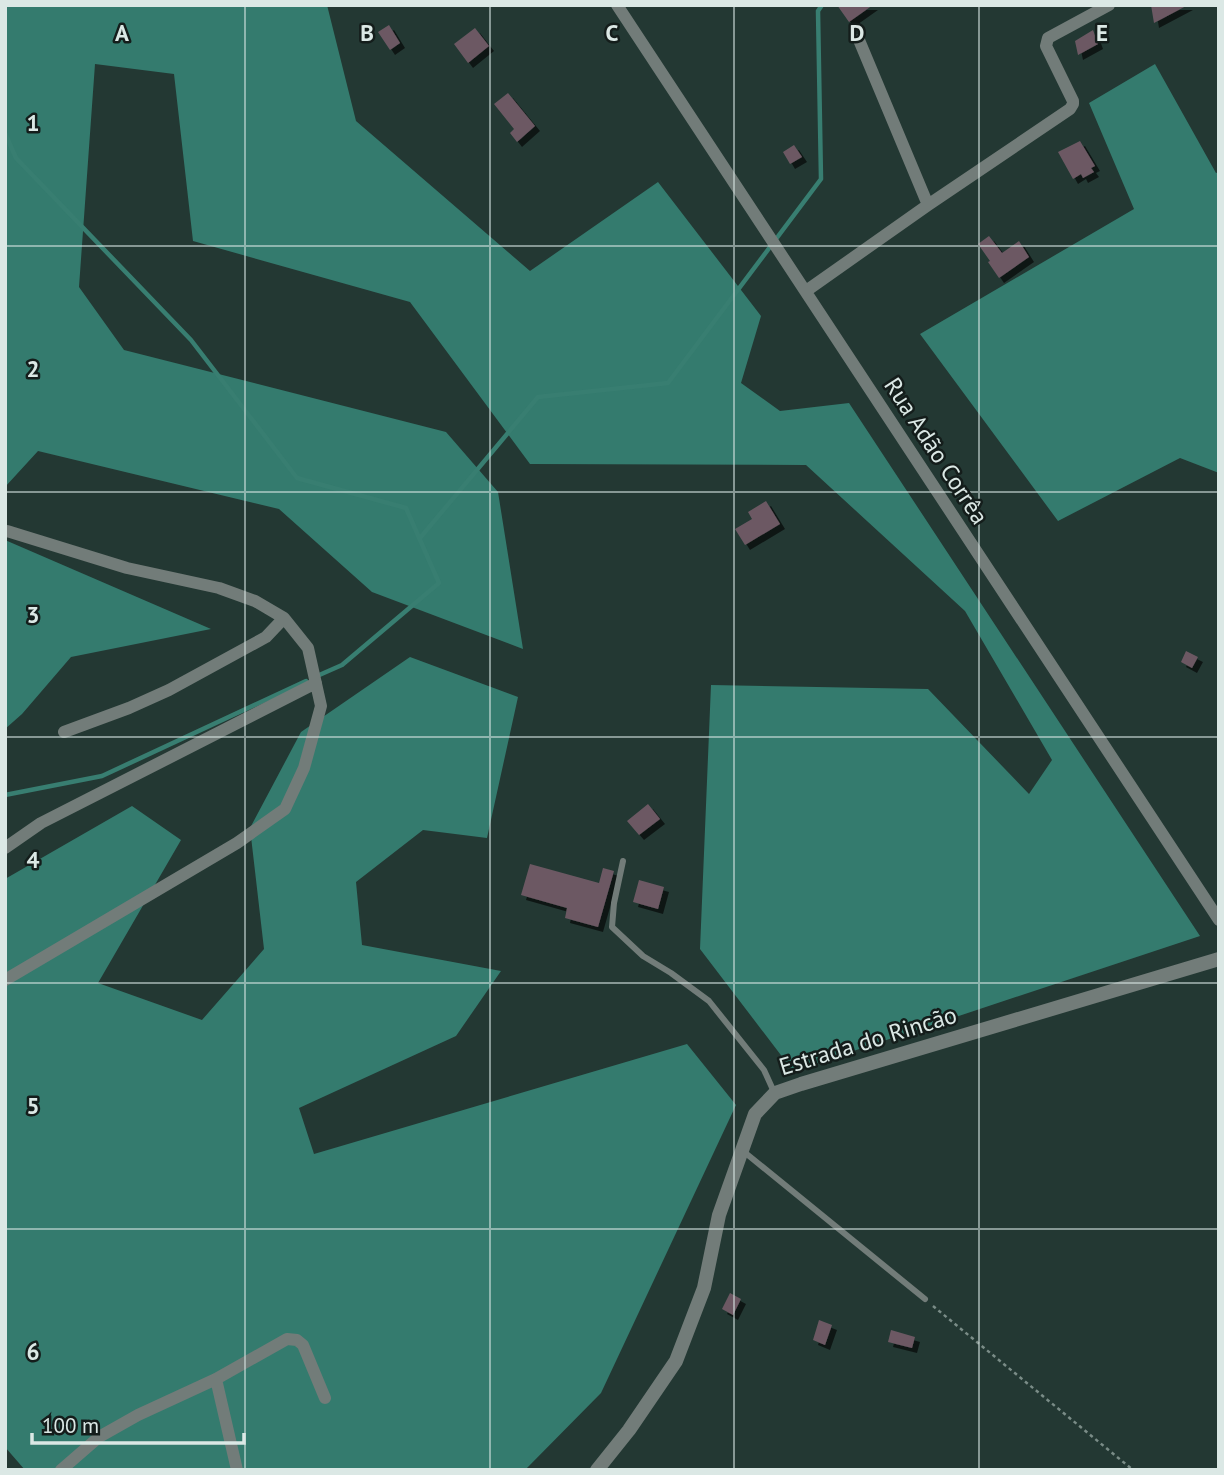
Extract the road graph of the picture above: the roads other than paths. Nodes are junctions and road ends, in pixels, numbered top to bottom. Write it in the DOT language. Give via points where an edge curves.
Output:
graph roads {
  1 [pos="617,5"];
  2 [pos="1109,5"];
  3 [pos="859,40"];
  4 [pos="928,205"];
  5 [pos="806,291"];
  6 [pos="5,532"];
  7 [pos="284,618"];
  8 [pos="316,683"];
  9 [pos="64,732"];
  10 [pos="5,848"];
  11 [pos="623,861"];
  12 [pos="1219,920"];
  13 [pos="1219,959"];
  14 [pos="5,980"];
  15 [pos="775,1093"];
  16 [pos="742,1150"];
  17 [pos="925,1299"];
  18 [pos="216,1379"];
  19 [pos="325,1398"];
  20 [pos="61,1470"];
  21 [pos="237,1470"];
  22 [pos="597,1470"];
  1 -- 5 [label="street, Rua Adão Corrêa"];
  2 -- 4 [label="street" via="1046,42 1073,101 1070,109"];
  3 -- 4 [label="street"];
  4 -- 5 [label="street"];
  5 -- 12 [label="street, Rua Adão Corrêa"];
  6 -- 7 [label="street" via="127,568 219,588"];
  7 -- 8 [label="street" via="308,648"];
  7 -- 9 [label="street" via="266,637 169,690"];
  8 -- 10 [label="street" via="41,824"];
  8 -- 14 [label="street" via="321,706 304,768 285,809 237,843"];
  11 -- 15 [label="lane" via="612,927 643,956 709,1001 764,1070"];
  13 -- 15 [label="street, Estrada do Rincão"];
  15 -- 16 [label="street, Estrada do Rincão" via="755,1114"];
  16 -- 17 [label="lane"];
  16 -- 22 [label="street, Estrada do Rincão" via="719,1214 704,1288 676,1361"];
  18 -- 19 [label="street" via="288,1339 297,1340"];
  18 -- 20 [label="street" via="99,1437"];
  18 -- 21 [label="street"];
}
